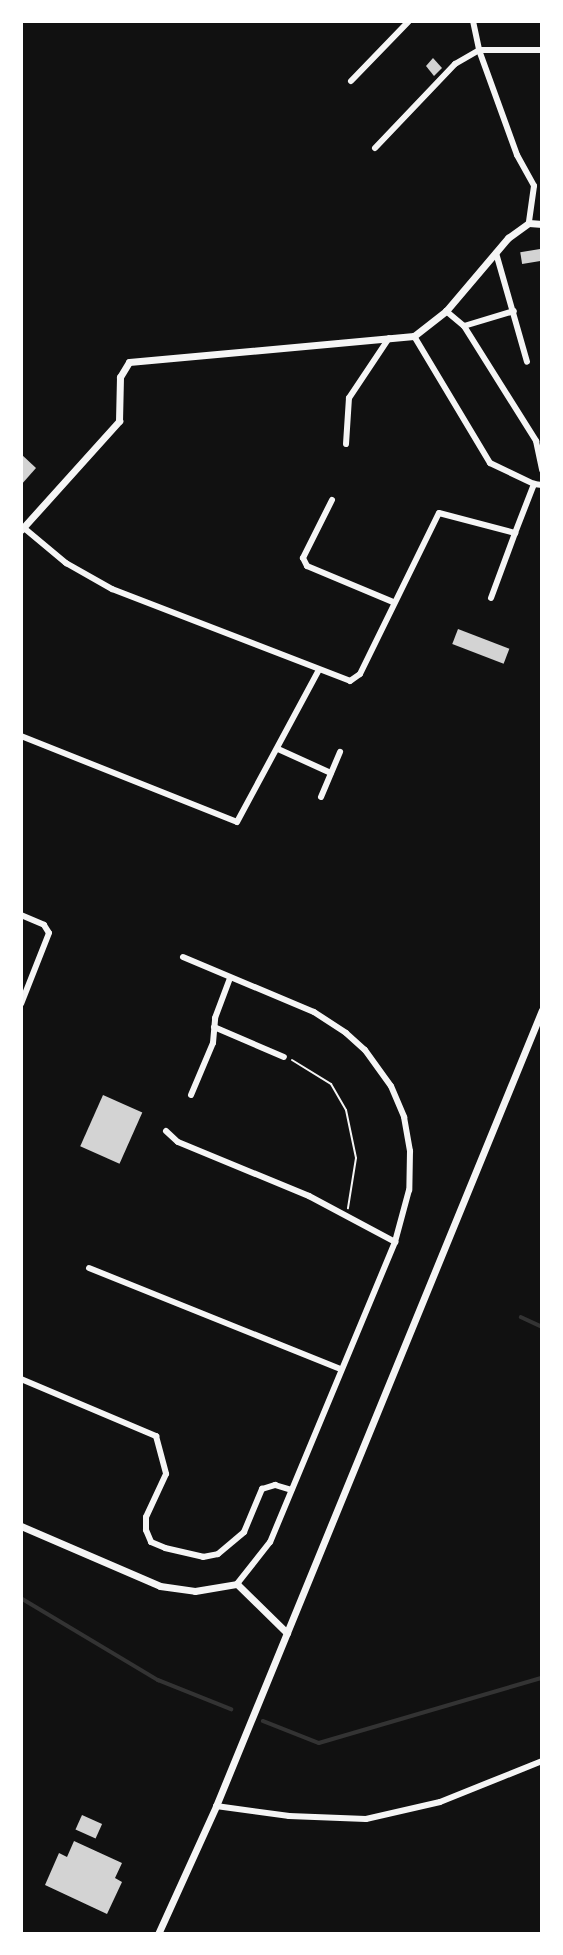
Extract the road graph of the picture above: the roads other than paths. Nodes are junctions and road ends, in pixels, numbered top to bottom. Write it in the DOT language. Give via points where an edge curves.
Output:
graph roads {
  1 [pos="409,21"];
  2 [pos="473,21"];
  3 [pos="479,50"];
  4 [pos="542,50"];
  5 [pos="351,81"];
  6 [pos="375,148"];
  7 [pos="529,223"];
  8 [pos="542,224"];
  9 [pos="495,253"];
  10 [pos="446,311"];
  11 [pos="514,311"];
  12 [pos="464,326"];
  13 [pos="414,336"];
  14 [pos="389,338"];
  15 [pos="527,362"];
  16 [pos="346,444"];
  17 [pos="542,470"];
  18 [pos="534,484"];
  19 [pos="542,485"];
  20 [pos="332,500"];
  21 [pos="22,529"];
  22 [pos="515,533"];
  23 [pos="491,598"];
  24 [pos="393,602"];
  25 [pos="319,670"];
  26 [pos="21,736"];
  27 [pos="278,749"];
  28 [pos="340,752"];
  29 [pos="331,773"];
  30 [pos="321,797"];
  31 [pos="21,915"];
  32 [pos="183,957"];
  33 [pos="230,978"];
  34 [pos="21,1004"];
  35 [pos="542,1010"];
  36 [pos="214,1027"];
  37 [pos="284,1057"];
  38 [pos="191,1095"];
  39 [pos="166,1131"];
  40 [pos="395,1242"];
  41 [pos="89,1268"];
  42 [pos="340,1370"];
  43 [pos="21,1380"];
  44 [pos="291,1490"];
  45 [pos="21,1526"];
  46 [pos="237,1584"];
  47 [pos="287,1633"];
  48 [pos="542,1761"];
  49 [pos="216,1805"];
  50 [pos="158,1934"];
  1 -- 5 [label="street"];
  2 -- 3 [label="street"];
  3 -- 4 [label="street"];
  3 -- 6 [label="street" via="455,64"];
  3 -- 7 [label="street" via="517,155 534,186"];
  7 -- 8 [label="street"];
  7 -- 9 [label="street"];
  9 -- 10 [label="street"];
  9 -- 11 [label="street"];
  10 -- 12 [label="street"];
  10 -- 13 [label="street"];
  11 -- 12 [label="street"];
  11 -- 15 [label="street"];
  12 -- 17 [label="street" via="536,441"];
  13 -- 14 [label="street"];
  13 -- 18 [label="street" via="491,463"];
  14 -- 16 [label="street" via="349,398"];
  14 -- 21 [label="street" via="127,363 120,377 122,403 117,424"];
  18 -- 19 [label="street"];
  18 -- 22 [label="street"];
  20 -- 24 [label="street" via="303,558 307,566"];
  21 -- 25 [label="street" via="66,563 112,589"];
  22 -- 23 [label="street"];
  22 -- 24 [label="street" via="439,513"];
  24 -- 25 [label="street" via="360,674 350,681"];
  25 -- 27 [label="street"];
  26 -- 27 [label="street" via="237,822"];
  27 -- 29 [label="street"];
  28 -- 29 [label="street"];
  29 -- 30 [label="street"];
  31 -- 34 [label="street" via="44,925 49,933"];
  32 -- 33 [label="street"];
  33 -- 36 [label="street"];
  33 -- 40 [label="street" via="333,1022 380,1068 399,1102 411,1151 409,1190"];
  35 -- 47 [label="street"];
  36 -- 37 [label="street"];
  36 -- 38 [label="street" via="213,1043"];
  39 -- 40 [label="street" via="178,1142 309,1196"];
  40 -- 42 [label="street"];
  41 -- 42 [label="street"];
  42 -- 44 [label="street"];
  43 -- 44 [label="street" via="156,1436 166,1474 146,1517 146,1530 151,1542 165,1549 203,1557 218,1554 244,1532 262,1489 275,1485"];
  44 -- 46 [label="street" via="270,1542"];
  45 -- 46 [label="street" via="160,1586 195,1591"];
  46 -- 47 [label="street"];
  47 -- 49 [label="street"];
  48 -- 49 [label="street" via="440,1802 366,1819 289,1816"];
  49 -- 50 [label="street"];
}
